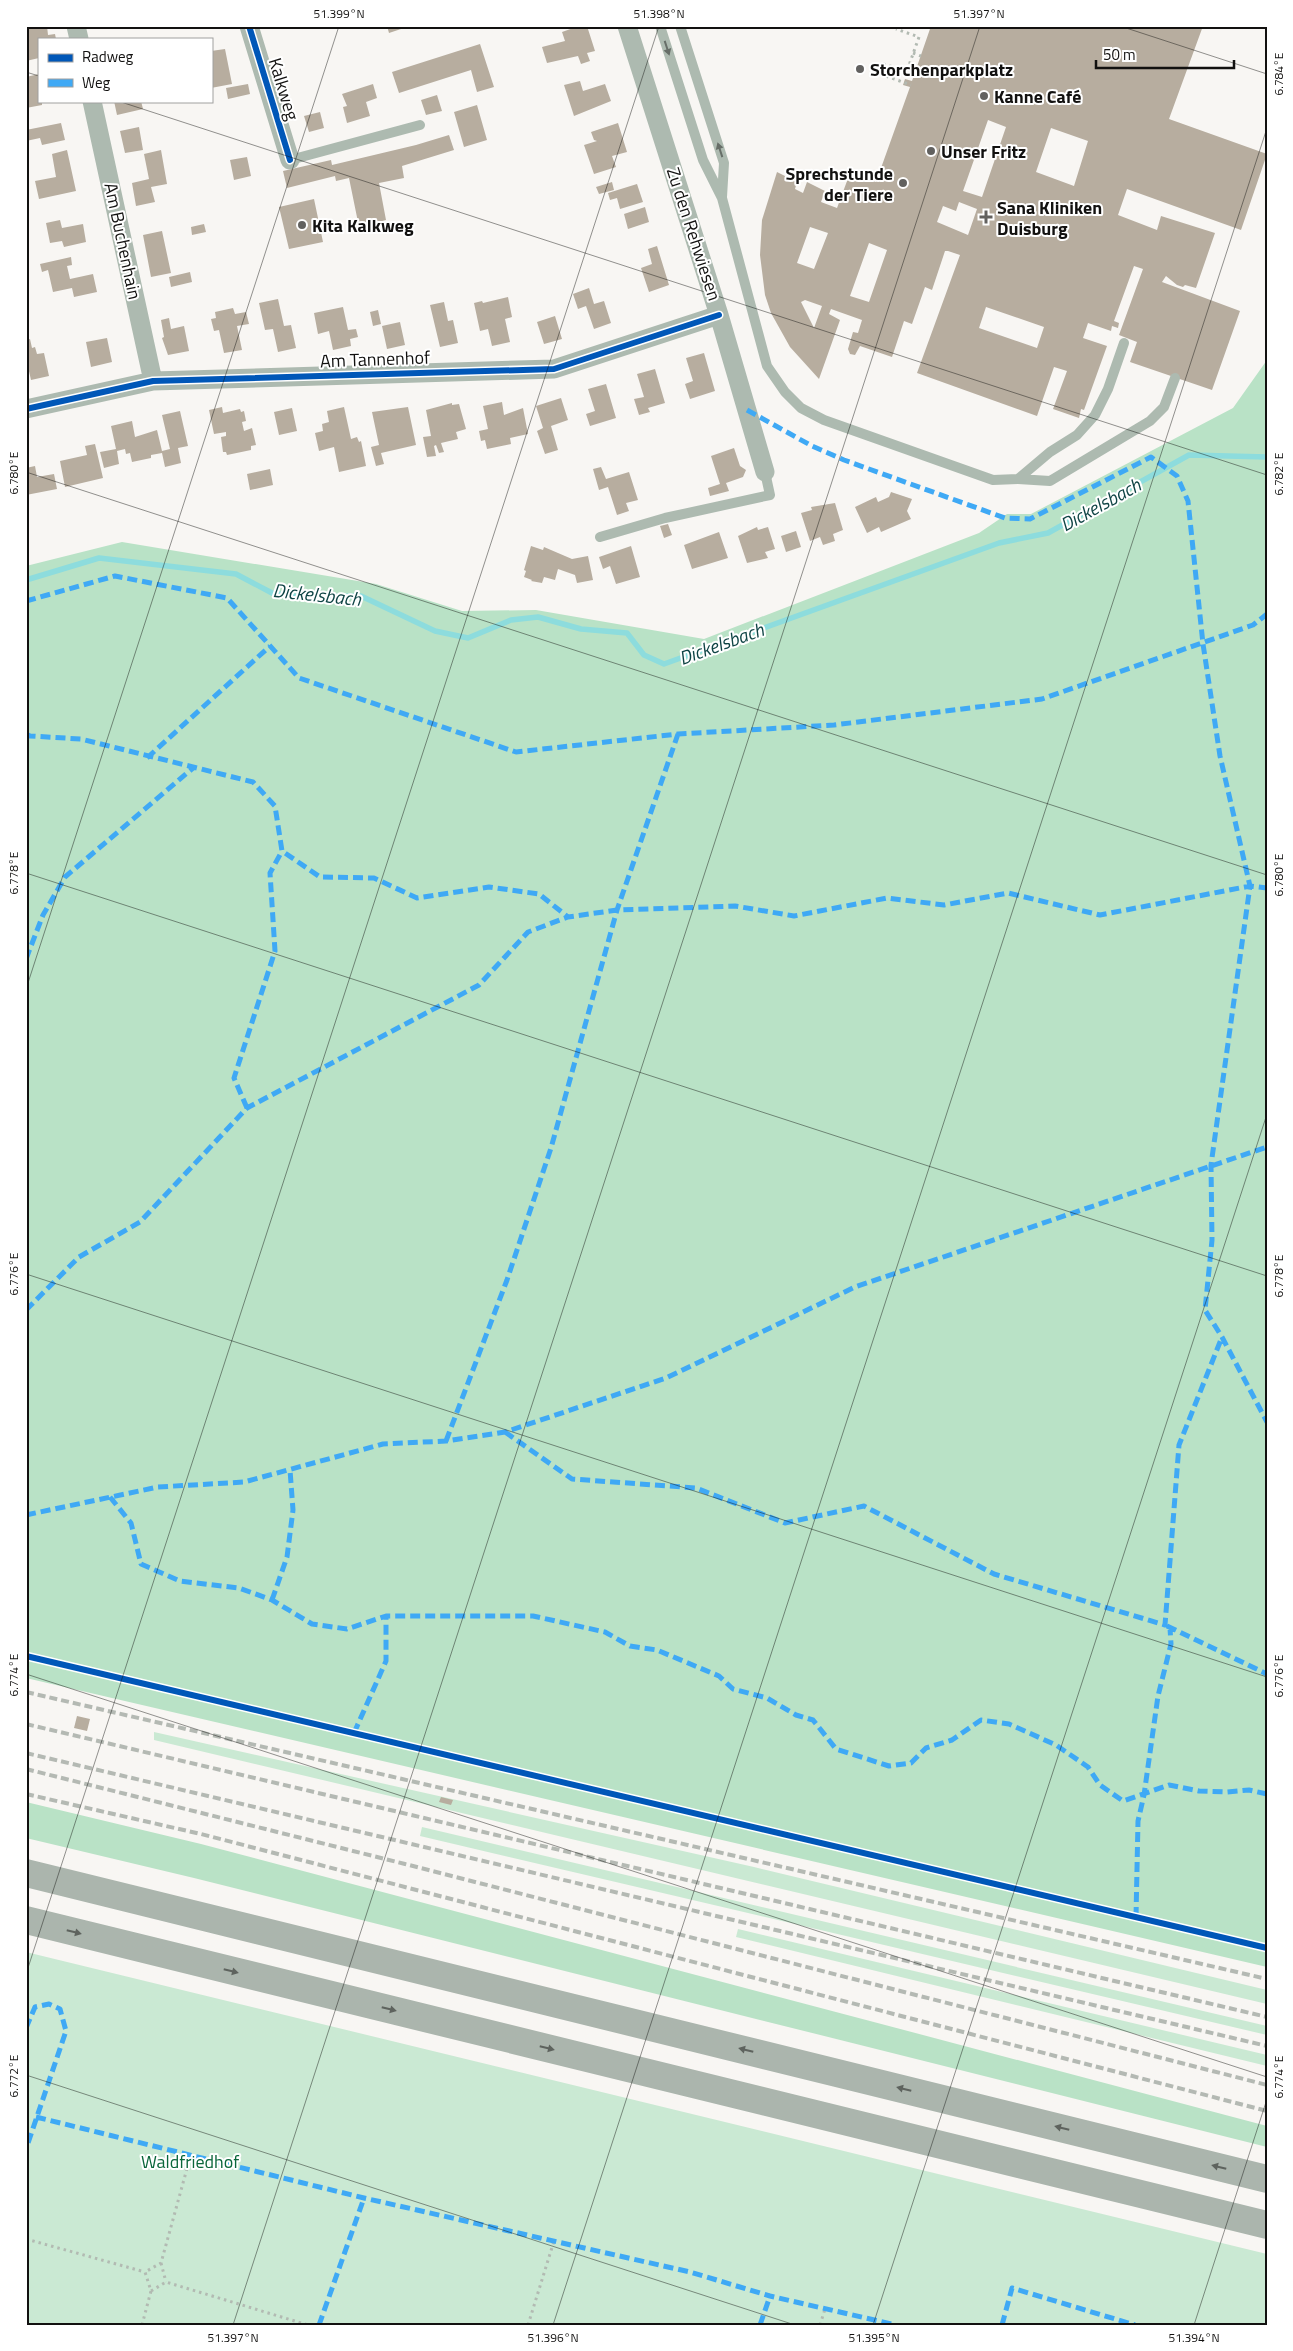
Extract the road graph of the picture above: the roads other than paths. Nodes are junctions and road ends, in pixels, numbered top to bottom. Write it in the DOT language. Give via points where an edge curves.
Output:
graph roads {
  1 [pos="249,26"];
  2 [pos="627,26"];
  3 [pos="660,26"];
  4 [pos="665,26"];
  5 [pos="680,26"];
  6 [pos="92,102"];
  7 [pos="420,125"];
  8 [pos="290,160"];
  9 [pos="722,198"];
  10 [pos="719,315"];
  11 [pos="1124,343"];
  12 [pos="1175,378"];
  13 [pos="153,380"];
  14 [pos="26,409"];
  15 [pos="765,472"];
  16 [pos="1018,479"];
  17 [pos="600,537"];
  18 [pos="26,1873"];
  19 [pos="26,1920"];
  20 [pos="1267,2179"];
  21 [pos="1267,2225"];
  1 -- 8 [label="street, Kalkweg"];
  2 -- 10 [label="street, Zu den Rehwiesen"];
  3 -- 4 [label="lane"];
  3 -- 9 [label="lane, one-way" via="703,160"];
  9 -- 5 [label="lane, one-way" via="724,163"];
  6 -- 13 [label="street, Am Buchenhain"];
  7 -- 8 [label="lane"];
  9 -- 16 [label="lane" via="767,366 801,408 824,420 992,480"];
  10 -- 13 [label="street, Am Tannenhof" via="554,369"];
  10 -- 15 [label="street, Zu den Rehwiesen"];
  11 -- 16 [label="lane" via="1095,415 1077,435 1050,452"];
  12 -- 16 [label="lane" via="1164,407 1150,421 1050,482"];
  13 -- 14 [label="street, Am Tannenhof"];
  15 -- 17 [label="lane" via="770,495 666,518"];
  20 -- 18 [label="highway, one-way"];
  19 -- 21 [label="highway, one-way"];
}
